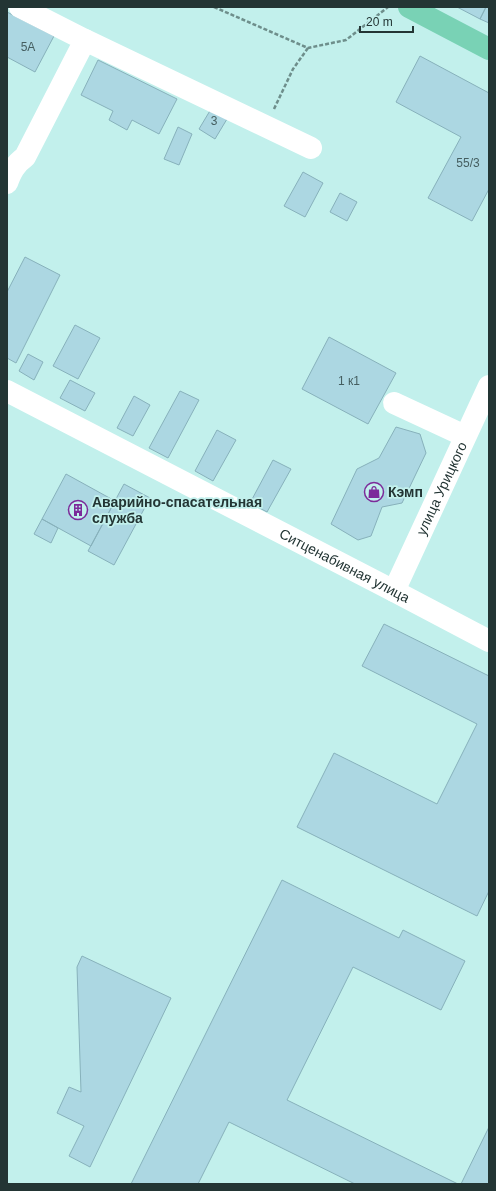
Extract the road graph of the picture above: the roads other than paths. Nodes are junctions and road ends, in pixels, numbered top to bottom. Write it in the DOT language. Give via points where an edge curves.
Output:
graph roads {
  1 [pos="20,7"];
  2 [pos="409,7"];
  3 [pos="86,40"];
  4 [pos="489,49"];
  5 [pos="310,148"];
  6 [pos="7,183"];
  7 [pos="489,386"];
  8 [pos="7,391"];
  9 [pos="394,403"];
  10 [pos="465,436"];
  11 [pos="394,591"];
  12 [pos="489,641"];
  1 -- 3 [label="street"];
  2 -- 4 [label="main road"];
  3 -- 5 [label="street"];
  3 -- 6 [label="street" via="25,157 13,168"];
  7 -- 10 [label="street, улица Урицкого"];
  8 -- 11 [label="street, Ситценабивная улица"];
  9 -- 10 [label="street"];
  10 -- 11 [label="street, улица Урицкого"];
  11 -- 12 [label="street, Ситценабивная улица"];
}
